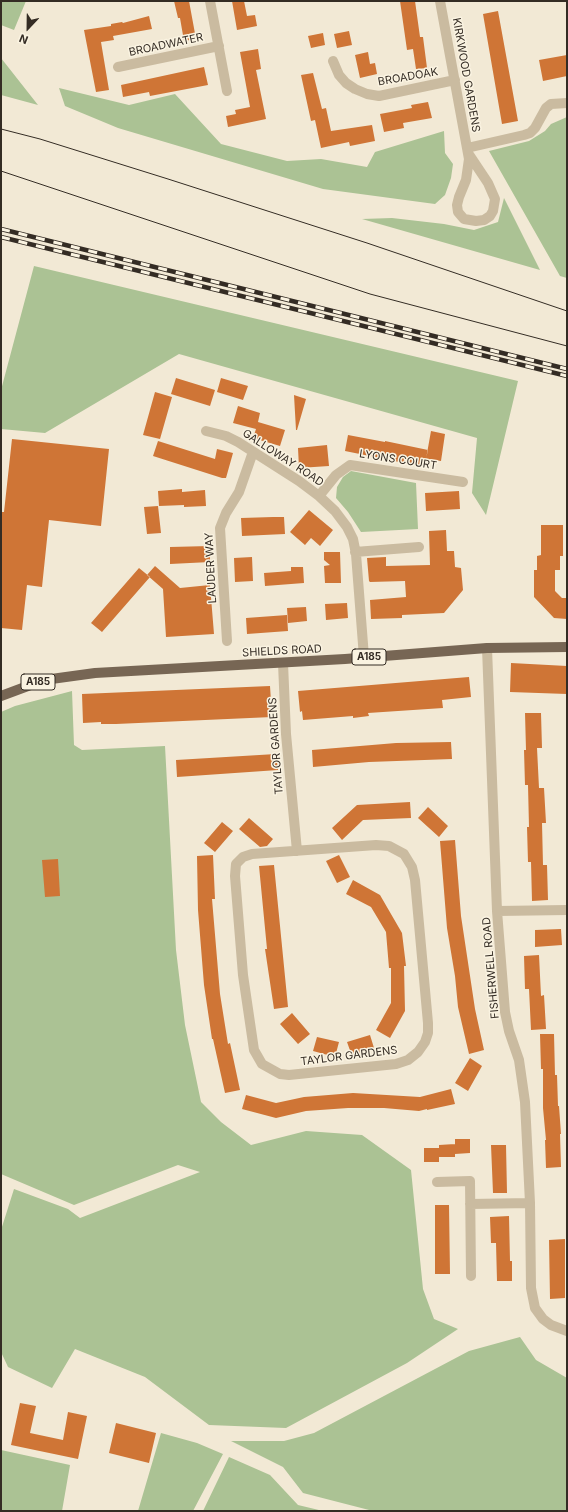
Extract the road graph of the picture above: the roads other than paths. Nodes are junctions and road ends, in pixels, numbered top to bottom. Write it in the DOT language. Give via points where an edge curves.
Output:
graph roads {
  1 [pos="210,1"];
  2 [pos="440,1"];
  3 [pos="219,46"];
  4 [pos="333,61"];
  5 [pos="118,67"];
  6 [pos="455,80"];
  7 [pos="227,91"];
  8 [pos="567,103"];
  9 [pos="467,150"];
  10 [pos="206,431"];
  11 [pos="253,452"];
  12 [pos="463,482"];
  13 [pos="319,496"];
  14 [pos="419,548"];
  15 [pos="356,552"];
  16 [pos="227,641"];
  17 [pos="567,647"];
  18 [pos="487,648"];
  19 [pos="364,657"];
  20 [pos="283,663"];
  21 [pos="1,696"];
  22 [pos="297,851"];
  23 [pos="567,910"];
  24 [pos="497,911"];
  25 [pos="437,1182"];
  26 [pos="530,1203"];
  27 [pos="470,1204"];
  28 [pos="471,1276"];
  29 [pos="567,1331"];
  1 -- 3 [label="street, BROADWATER"];
  2 -- 6 [label="street, KIRKWOOD GARDENS"];
  3 -- 5 [label="street, BROADWATER"];
  3 -- 7 [label="street, BROADWATER"];
  4 -- 6 [label="street, BROADOAK" via="346,83 367,94 380,96"];
  6 -- 9 [label="street, KIRKWOOD GARDENS"];
  8 -- 9 [label="street" via="551,104 535,128 524,135"];
  9 -- 9 [label="street, KIRKWOOD GARDENS" via="495,199 493,211 484,220 464,219 458,212 457,205 468,170"];
  10 -- 11 [label="street, GALLOWAY ROAD" via="226,436"];
  11 -- 13 [label="street, GALLOWAY ROAD"];
  11 -- 16 [label="street, LAUDER WAY" via="238,492 220,528"];
  12 -- 13 [label="street, LYONS COURT" via="350,465 336,475"];
  13 -- 15 [label="street, GALLOWAY ROAD" via="347,527"];
  14 -- 15 [label="street"];
  15 -- 19 [label="street, GALLOWAY ROAD"];
  17 -- 18 [label="main road, SHIELDS ROAD / A185"];
  18 -- 19 [label="main road, SHIELDS ROAD / A185"];
  18 -- 24 [label="street, FISHERWELL ROAD"];
  19 -- 20 [label="main road, SHIELDS ROAD / A185"];
  20 -- 21 [label="main road, SHIELDS ROAD / A185" via="89,673 44,680"];
  20 -- 22 [label="street, TAYLOR GARDENS" via="286,734"];
  22 -- 22 [label="street, TAYLOR GARDENS" via="389,846 404,854 412,867 428,1033 418,1052 408,1060 396,1064 289,1075 280,1074 262,1064 254,1050 243,975 236,864 243,857 252,854"];
  23 -- 24 [label="street"];
  24 -- 26 [label="street, FISHERWELL ROAD" via="505,1012 522,1078"];
  25 -- 27 [label="street" via="470,1181"];
  26 -- 27 [label="street"];
  26 -- 29 [label="street, FISHERWELL ROAD" via="531,1288 535,1308 551,1325"];
  27 -- 28 [label="street"];
}
